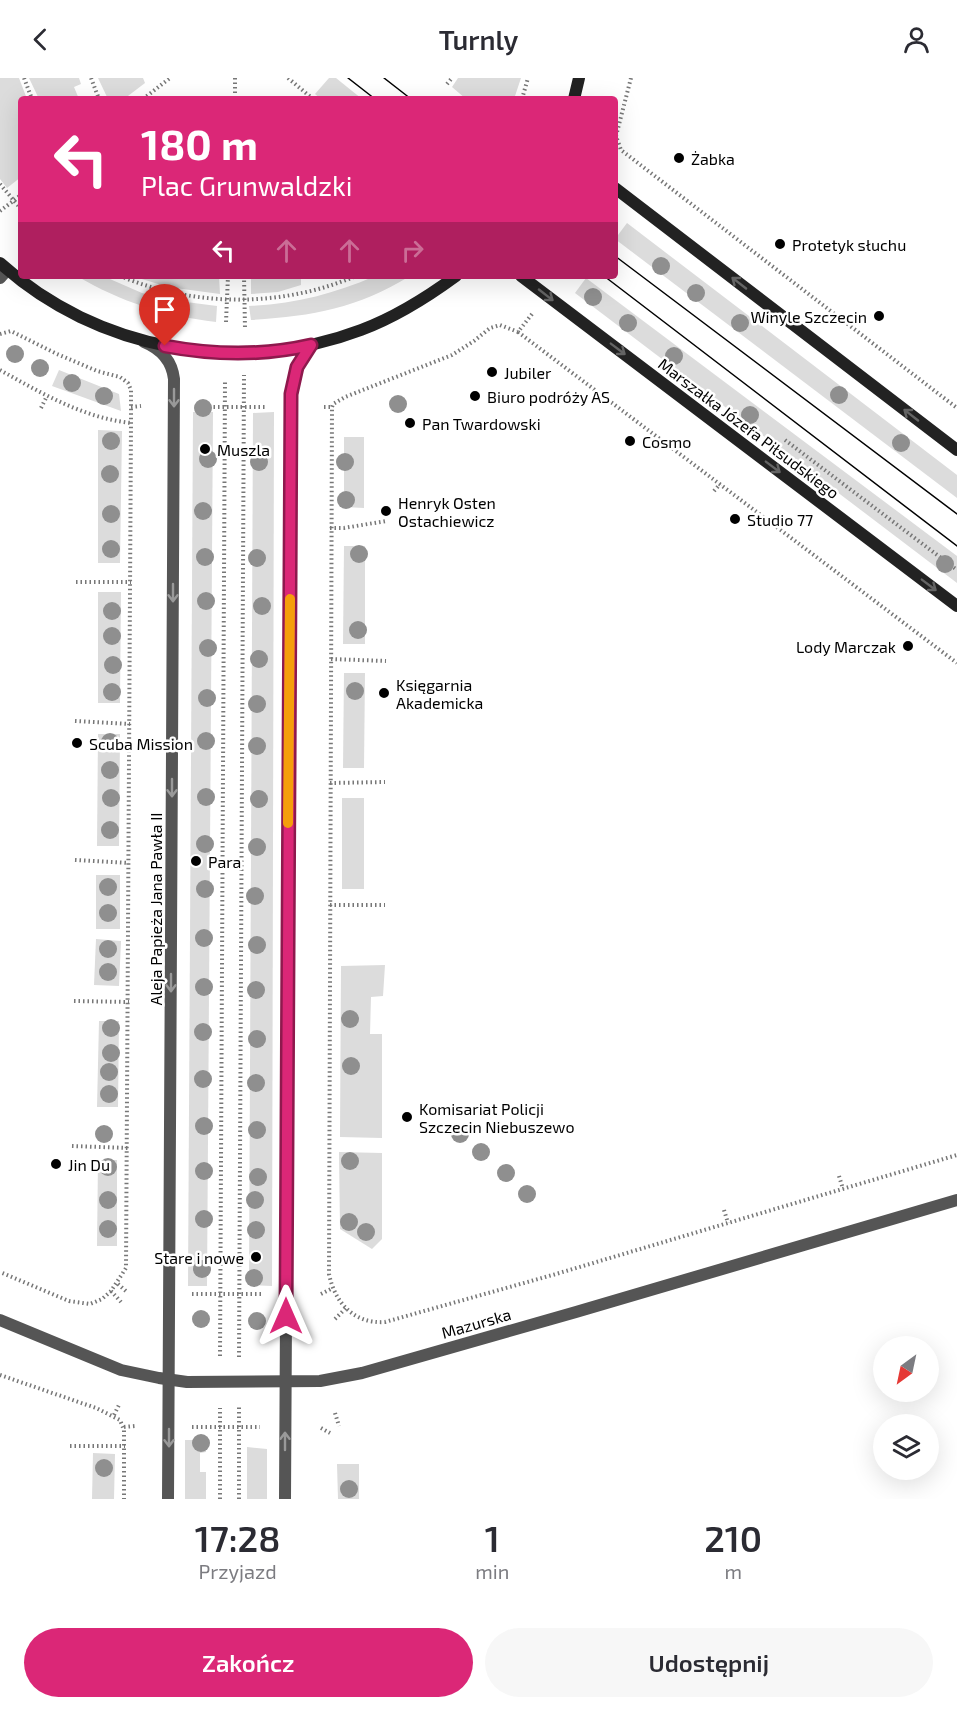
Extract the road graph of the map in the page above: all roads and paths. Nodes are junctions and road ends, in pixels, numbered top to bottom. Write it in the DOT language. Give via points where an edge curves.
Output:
graph roads {
  1 [pos="24,78"];
  2 [pos="91,78"];
  3 [pos="170,78"];
  4 [pos="235,78"];
  5 [pos="288,78"];
  6 [pos="452,78"];
  7 [pos="528,78"];
  8 [pos="579,78"];
  9 [pos="631,78"];
  10 [pos="447,84"];
  11 [pos="31,96"];
  12 [pos="98,96"];
  13 [pos="147,96"];
  14 [pos="235,96"];
  15 [pos="309,96"];
  16 [pos="523,96"];
  17 [pos="575,96"];
  18 [pos="618,128"];
  19 [pos="618,142"];
  20 [pos="0,184"];
  21 [pos="618,190"];
  22 [pos="18,198"];
  23 [pos="14,201"];
  24 [pos="18,206"];
  25 [pos="0,211"];
  26 [pos="748,237"];
  27 [pos="743,244"];
  28 [pos="2,271"];
  29 [pos="129,279"];
  30 [pos="228,279"];
  31 [pos="244,279"];
  32 [pos="347,279"];
  33 [pos="452,279"];
  34 [pos="525,279"];
  35 [pos="547,295"];
  36 [pos="227,300"];
  37 [pos="244,300"];
  38 [pos="851,316"];
  39 [pos="245,321"];
  40 [pos="226,322"];
  41 [pos="846,323"];
  42 [pos="518,332"];
  43 [pos="0,333"];
  44 [pos="135,339"];
  45 [pos="311,345"];
  46 [pos="0,370"];
  47 [pos="244,381"];
  48 [pos="225,382"];
  49 [pos="48,396"];
  50 [pos="131,406"];
  51 [pos="141,406"];
  52 [pos="190,407"];
  53 [pos="225,407"];
  54 [pos="244,407"];
  55 [pos="274,407"];
  56 [pos="324,407"];
  57 [pos="332,407"];
  58 [pos="41,408"];
  59 [pos="957,408"];
  60 [pos="131,423"];
  61 [pos="957,450"];
  62 [pos="720,484"];
  63 [pos="714,491"];
  64 [pos="386,521"];
  65 [pos="330,528"];
  66 [pos="76,582"];
  67 [pos="131,582"];
  68 [pos="957,606"];
  69 [pos="331,659"];
  70 [pos="386,661"];
  71 [pos="957,663"];
  72 [pos="75,721"];
  73 [pos="130,724"];
  74 [pos="385,782"];
  75 [pos="330,783"];
  76 [pos="75,860"];
  77 [pos="129,863"];
  78 [pos="385,904"];
  79 [pos="330,905"];
  80 [pos="74,1002"];
  81 [pos="129,1002"];
  82 [pos="72,1146"];
  83 [pos="128,1148"];
  84 [pos="957,1155"];
  85 [pos="839,1176"];
  86 [pos="843,1189"];
  87 [pos="957,1200"];
  88 [pos="724,1210"];
  89 [pos="728,1223"];
  90 [pos="0,1272"];
  91 [pos="118,1284"];
  92 [pos="333,1288"];
  93 [pos="111,1291"];
  94 [pos="128,1293"];
  95 [pos="186,1293"];
  96 [pos="220,1293"];
  97 [pos="240,1293"];
  98 [pos="269,1294"];
  99 [pos="321,1294"];
  100 [pos="121,1302"];
  101 [pos="346,1308"];
  102 [pos="335,1319"];
  103 [pos="0,1320"];
  104 [pos="220,1357"];
  105 [pos="239,1357"];
  106 [pos="0,1375"];
  107 [pos="169,1380"];
  108 [pos="285,1383"];
  109 [pos="120,1404"];
  110 [pos="220,1408"];
  111 [pos="239,1408"];
  112 [pos="335,1413"];
  113 [pos="114,1416"];
  114 [pos="135,1426"];
  115 [pos="339,1426"];
  116 [pos="124,1427"];
  117 [pos="186,1427"];
  118 [pos="220,1427"];
  119 [pos="239,1427"];
  120 [pos="268,1427"];
  121 [pos="321,1428"];
  122 [pos="330,1433"];
  123 [pos="70,1446"];
  124 [pos="124,1446"];
  125 [pos="124,1499"];
  126 [pos="168,1499"];
  127 [pos="220,1499"];
  128 [pos="239,1499"];
  129 [pos="285,1499"];
  1 -- 11 [label="path"];
  2 -- 12 [label="path"];
  3 -- 13 [label="path"];
  4 -- 14 [label="path"];
  5 -- 15 [label="path"];
  6 -- 10 [label="path"];
  7 -- 16 [label="path"];
  8 -- 17 [label="main road"];
  9 -- 18 [label="path"];
  19 -- 27 [label="path" via="621,150"];
  20 -- 23 [label="path"];
  61 -- 21 [label="main road, one-way"];
  22 -- 23 [label="path"];
  23 -- 24 [label="path"];
  23 -- 25 [label="path"];
  26 -- 27 [label="path"];
  27 -- 41 [label="path"];
  28 -- 44 [label="main road" via="62,308"];
  29 -- 36 [label="path" via="167,292"];
  30 -- 36 [label="path"];
  31 -- 37 [label="path"];
  32 -- 37 [label="path" via="300,294"];
  33 -- 45 [label="main road" via="382,321"];
  34 -- 35 [label="main road, Marszałka Józefa Piłsudskiego, one-way"];
  35 -- 42 [label="path"];
  35 -- 68 [label="main road, Marszałka Józefa Piłsudskiego, one-way"];
  36 -- 37 [label="path"];
  36 -- 40 [label="path"];
  37 -- 39 [label="path"];
  38 -- 41 [label="path"];
  41 -- 59 [label="path"];
  42 -- 57 [label="path" via="500,325 490,328 452,355 345,396"];
  42 -- 62 [label="path"];
  43 -- 50 [label="path" via="11,331 97,371 120,377 131,390"];
  44 -- 45 [label="main road" via="209,352 244,353"];
  44 -- 107 [label="street, Aleja Papieża Jana Pawła II, one-way" via="152,345 166,357 174,379"];
  45 -- 108 [label="street" via="297,367 291,394"];
  46 -- 49 [label="path"];
  47 -- 54 [label="path"];
  48 -- 53 [label="path"];
  49 -- 58 [label="path"];
  49 -- 60 [label="path" via="101,418"];
  50 -- 51 [label="path"];
  50 -- 60 [label="path"];
  52 -- 53 [label="path"];
  53 -- 54 [label="path"];
  53 -- 96 [label="path"];
  54 -- 55 [label="path"];
  54 -- 97 [label="path"];
  56 -- 57 [label="path"];
  57 -- 65 [label="path"];
  60 -- 67 [label="path"];
  62 -- 63 [label="path"];
  62 -- 71 [label="path"];
  64 -- 65 [label="path"];
  65 -- 69 [label="path"];
  66 -- 67 [label="path"];
  67 -- 73 [label="path"];
  69 -- 70 [label="path"];
  69 -- 75 [label="path"];
  72 -- 73 [label="path"];
  73 -- 77 [label="path"];
  74 -- 75 [label="path"];
  75 -- 79 [label="path"];
  76 -- 77 [label="path"];
  77 -- 81 [label="path"];
  78 -- 79 [label="path"];
  79 -- 92 [label="path" via="329,1274"];
  80 -- 81 [label="path"];
  81 -- 83 [label="path"];
  82 -- 83 [label="path"];
  83 -- 91 [label="path" via="127,1261"];
  84 -- 86 [label="path"];
  85 -- 86 [label="path"];
  86 -- 89 [label="path"];
  87 -- 108 [label="street, Mazurska" via="362,1373"];
  88 -- 89 [label="path"];
  89 -- 101 [label="path" via="385,1322 364,1320"];
  90 -- 93 [label="path" via="76,1303 90,1304"];
  91 -- 93 [label="path"];
  91 -- 94 [label="path"];
  92 -- 99 [label="path"];
  92 -- 101 [label="path"];
  93 -- 100 [label="path"];
  95 -- 96 [label="path"];
  96 -- 97 [label="path"];
  96 -- 104 [label="path"];
  97 -- 98 [label="path"];
  97 -- 105 [label="path"];
  101 -- 102 [label="path"];
  103 -- 107 [label="street, Mazurska" via="121,1370"];
  106 -- 113 [label="path"];
  107 -- 108 [label="street, Mazurska"];
  107 -- 126 [label="street, Aleja Papieża Jana Pawła II, one-way"];
  129 -- 108 [label="street, one-way"];
  109 -- 113 [label="path"];
  110 -- 118 [label="path"];
  111 -- 119 [label="path"];
  112 -- 115 [label="path"];
  113 -- 116 [label="path"];
  114 -- 116 [label="path"];
  116 -- 124 [label="path"];
  117 -- 118 [label="path"];
  118 -- 119 [label="path"];
  118 -- 127 [label="path"];
  119 -- 120 [label="path"];
  119 -- 128 [label="path"];
  121 -- 122 [label="path"];
  123 -- 124 [label="path"];
  124 -- 125 [label="path"];
}
